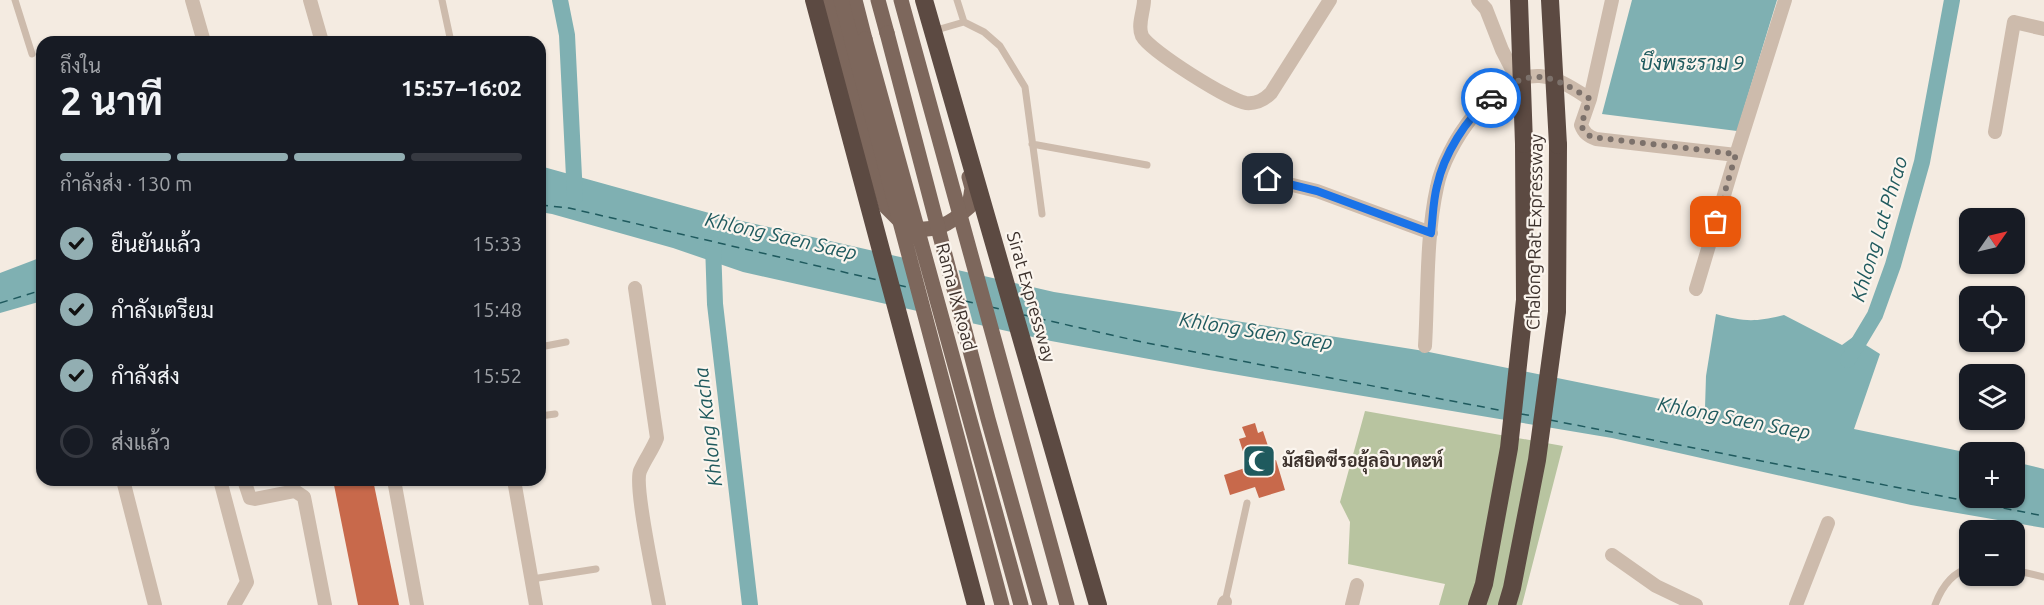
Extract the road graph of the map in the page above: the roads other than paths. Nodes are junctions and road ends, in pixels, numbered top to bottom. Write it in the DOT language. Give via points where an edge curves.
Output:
graph roads {
  1 [pos="15,0"];
  2 [pos="192,0"];
  3 [pos="310,0"];
  4 [pos="442,0"];
  5 [pos="814,0"];
  6 [pos="828,0"];
  7 [pos="841,0"];
  8 [pos="855,0"];
  9 [pos="878,0"];
  10 [pos="901,0"];
  11 [pos="923,0"];
  12 [pos="957,0"];
  13 [pos="1144,0"];
  14 [pos="1330,0"];
  15 [pos="1478,0"];
  16 [pos="1519,0"];
  17 [pos="1550,0"];
  18 [pos="1612,0"];
  19 [pos="1785,0"];
  20 [pos="964,22"];
  21 [pos="2044,29"];
  22 [pos="931,32"];
  23 [pos="202,36"];
  24 [pos="320,36"];
  25 [pos="450,36"];
  26 [pos="32,54"];
  27 [pos="1518,81"];
  28 [pos="1590,99"];
  29 [pos="1995,132"];
  30 [pos="1032,144"];
  31 [pos="1736,154"];
  32 [pos="1147,165"];
  33 [pos="1268,179"];
  34 [pos="1042,214"];
  35 [pos="1431,233"];
  36 [pos="635,288"];
  37 [pos="1696,289"];
  38 [pos="566,342"];
  39 [pos="546,346"];
  40 [pos="1425,346"];
  41 [pos="555,414"];
  42 [pos="546,415"];
  43 [pos="125,486"];
  44 [pos="222,486"];
  45 [pos="246,486"];
  46 [pos="395,486"];
  47 [pos="515,486"];
  48 [pos="1247,503"];
  49 [pos="1828,523"];
  50 [pos="1612,555"];
  51 [pos="596,568"];
  52 [pos="1959,573"];
  53 [pos="2025,573"];
  54 [pos="2044,577"];
  55 [pos="532,579"];
  56 [pos="1357,585"];
  57 [pos="1225,603"];
  58 [pos="155,605"];
  59 [pos="234,605"];
  60 [pos="325,605"];
  61 [pos="417,605"];
  62 [pos="536,605"];
  63 [pos="659,605"];
  64 [pos="976,605"];
  65 [pos="1002,605"];
  66 [pos="1021,605"];
  67 [pos="1040,605"];
  68 [pos="1067,605"];
  69 [pos="1098,605"];
  70 [pos="1352,605"];
  71 [pos="1477,605"];
  72 [pos="1507,605"];
  73 [pos="1696,605"];
  74 [pos="1796,605"];
  75 [pos="1935,605"];
  1 -- 26 [label="lane"];
  2 -- 23 [label="street"];
  3 -- 24 [label="street"];
  4 -- 25 [label="lane"];
  5 -- 64 [label="highway"];
  6 -- 22 [label="main road" via="886,207 908,229 929,231 953,221 969,207 972,188"];
  7 -- 65 [label="main road, Rama IX Road, bridge"];
  8 -- 66 [label="main road, Rama IX Road, bridge"];
  9 -- 67 [label="main road, Rama IX Road, bridge"];
  10 -- 68 [label="main road, Rama IX Road, bridge"];
  11 -- 22 [label="main road"];
  11 -- 69 [label="highway, Sirat Expressway, bridge"];
  12 -- 20 [label="lane"];
  13 -- 14 [label="street" via="1142,36 1160,54 1245,103 1264,100 1271,93"];
  15 -- 27 [label="street" via="1486,9"];
  16 -- 71 [label="highway, Chalong Rat Expressway, bridge" via="1525,300 1509,448"];
  17 -- 72 [label="highway, Chalong Rat Expressway, bridge" via="1558,145 1557,312 1537,460"];
  18 -- 28 [label="street"];
  19 -- 31 [label="street"];
  20 -- 22 [label="lane"];
  20 -- 30 [label="lane" via="1000,46 1024,87"];
  21 -- 29 [label="street" via="2014,22"];
  27 -- 28 [label="street" via="1535,76 1549,78"];
  27 -- 35 [label="street" via="1487,102 1460,134 1437,186"];
  28 -- 31 [label="street" via="1581,125 1591,137"];
  30 -- 32 [label="lane"];
  30 -- 34 [label="lane"];
  31 -- 37 [label="street"];
  33 -- 35 [label="street" via="1317,191"];
  35 -- 40 [label="street"];
  36 -- 63 [label="street" via="657,438 639,472 639,493"];
  38 -- 39 [label="lane"];
  41 -- 42 [label="lane"];
  43 -- 58 [label="street"];
  44 -- 59 [label="street" via="247,582"];
  45 -- 60 [label="street" via="250,498 255,499 295,491 304,497"];
  46 -- 61 [label="street"];
  47 -- 55 [label="street"];
  48 -- 57 [label="lane"];
  49 -- 74 [label="street"];
  50 -- 73 [label="street" via="1656,586"];
  51 -- 55 [label="lane"];
  52 -- 75 [label="lane" via="1945,586"];
  53 -- 54 [label="lane"];
  55 -- 62 [label="street"];
  56 -- 70 [label="street"];
}
